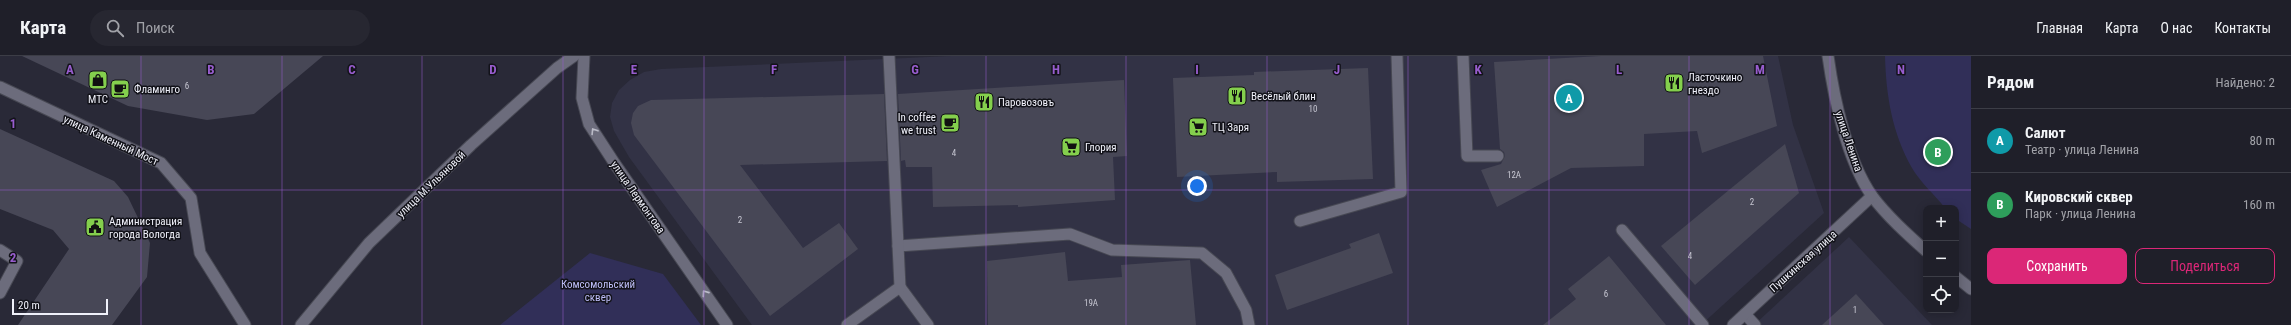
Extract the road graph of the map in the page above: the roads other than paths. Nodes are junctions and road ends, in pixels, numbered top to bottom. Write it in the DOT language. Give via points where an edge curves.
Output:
graph roads {
  1 [pos="574,56"];
  2 [pos="584,56"];
  3 [pos="889,56"];
  4 [pos="1397,56"];
  5 [pos="1463,56"];
  6 [pos="1828,56"];
  7 [pos="0,87"];
  8 [pos="1498,156"];
  9 [pos="1872,196"];
  10 [pos="1300,221"];
  11 [pos="1622,230"];
  12 [pos="898,246"];
  13 [pos="1923,247"];
  14 [pos="0,250"];
  15 [pos="1959,279"];
  16 [pos="900,287"];
  17 [pos="1971,288"];
  18 [pos="0,293"];
  19 [pos="1745,314"];
  20 [pos="245,325"];
  21 [pos="301,325"];
  22 [pos="728,325"];
  23 [pos="847,325"];
  24 [pos="928,325"];
  25 [pos="1250,325"];
  26 [pos="1703,325"];
  27 [pos="1733,325"];
  28 [pos="1755,325"];
  1 -- 21 [label="street, улица М.Ульяновой" via="557,68 471,145 369,243"];
  22 -- 2 [label="street, улица Лермонтова, one-way" via="589,124 582,98"];
  3 -- 12 [label="street"];
  4 -- 10 [label="street" via="1401,192"];
  5 -- 8 [label="street" via="1467,156"];
  6 -- 9 [label="street, улица Ленина" via="1833,89 1856,167"];
  7 -- 20 [label="street, улица Каменный Мост" via="161,163 191,198 200,253"];
  9 -- 13 [label="street, улица Ленина"];
  9 -- 19 [label="street, Пушкинская улица"];
  11 -- 26 [label="street"];
  12 -- 16 [label="street"];
  12 -- 25 [label="street" via="1070,234 1112,250 1202,253 1226,274 1246,310"];
  14 -- 18 [label="street" via="18,261"];
  15 -- 17 [label="street"];
  16 -- 23 [label="street"];
  16 -- 24 [label="street"];
  19 -- 27 [label="street, Пушкинская улица"];
  19 -- 28 [label="street"];
}
